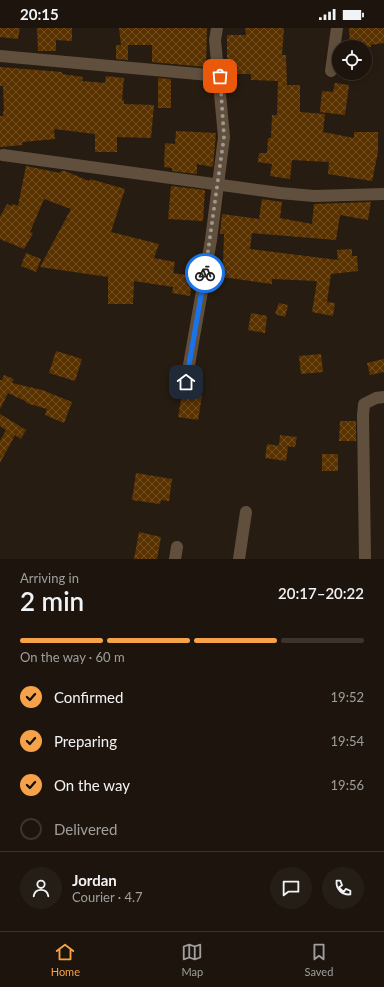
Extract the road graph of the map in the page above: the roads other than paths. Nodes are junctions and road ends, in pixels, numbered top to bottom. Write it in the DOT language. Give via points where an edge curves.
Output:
graph roads {
  1 [pos="217,28"];
  2 [pos="337,28"];
  3 [pos="0,56"];
  4 [pos="331,71"];
  5 [pos="220,76"];
  6 [pos="3,156"];
  7 [pos="219,184"];
  8 [pos="384,194"];
  9 [pos="186,382"];
  10 [pos="384,397"];
  11 [pos="246,512"];
  12 [pos="239,559"];
  13 [pos="365,559"];
  1 -- 5 [label="street" via="215,40"];
  2 -- 4 [label="street"];
  3 -- 5 [label="street"];
  5 -- 7 [label="street" via="224,137"];
  6 -- 7 [label="street"];
  7 -- 8 [label="street" via="314,196"];
  7 -- 9 [label="street"];
  10 -- 13 [label="street" via="364,404"];
  11 -- 12 [label="street"];
}
